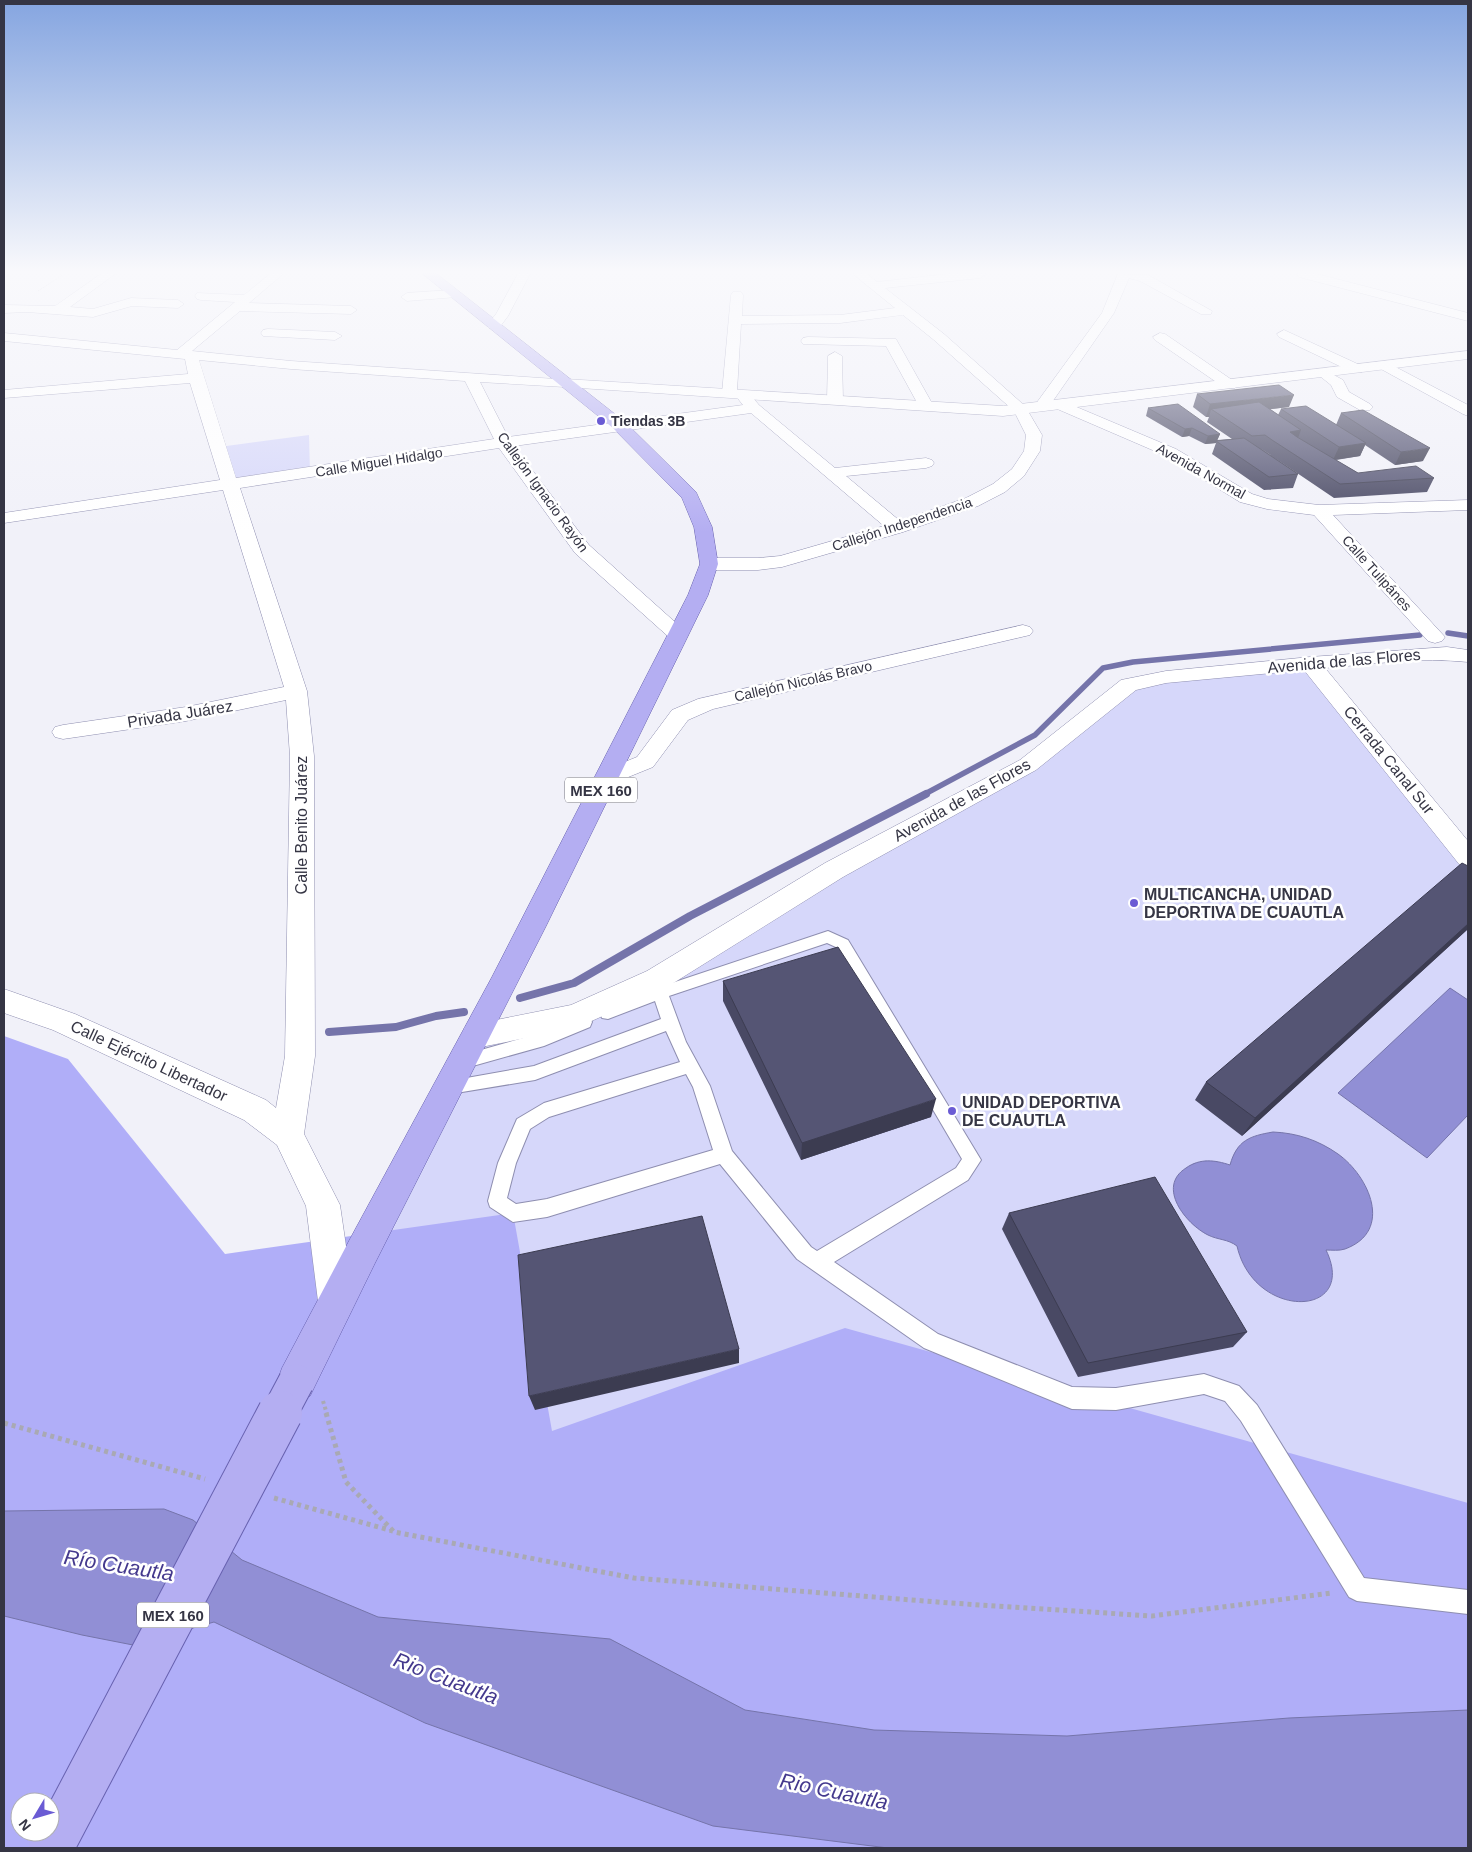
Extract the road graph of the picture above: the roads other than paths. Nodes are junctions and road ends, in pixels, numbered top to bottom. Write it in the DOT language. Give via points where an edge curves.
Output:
graph roads {
  1 [pos="188,360"];
  2 [pos="243,360"];
  3 [pos="296,360"];
  4 [pos="537,360"];
  5 [pos="735,360"];
  6 [pos="835,360"];
  7 [pos="900,360"];
  8 [pos="965,360"];
  9 [pos="1074,360"];
  10 [pos="1194,360"];
  11 [pos="1338,360"];
  12 [pos="1428,360"];
  13 [pos="291,365"];
  14 [pos="1386,366"];
  15 [pos="1357,370"];
  16 [pos="1323,373"];
  17 [pos="470,377"];
  18 [pos="196,378"];
  19 [pos="565,383"];
  20 [pos="1230,385"];
  21 [pos="4,394"];
  22 [pos="735,394"];
  23 [pos="835,401"];
  24 [pos="1043,405"];
  25 [pos="1060,405"];
  26 [pos="924,406"];
  27 [pos="1366,407"];
  28 [pos="754,408"];
  29 [pos="1020,409"];
  30 [pos="1468,411"];
  31 [pos="619,425"];
  32 [pos="503,442"];
  33 [pos="926,463"];
  34 [pos="831,473"];
  35 [pos="231,485"];
  36 [pos="1468,505"];
  37 [pos="1319,510"];
  38 [pos="4,518"];
  39 [pos="897,528"];
  40 [pos="709,564"];
  41 [pos="1023,631"];
  42 [pos="678,635"];
  43 [pos="1435,637"];
  44 [pos="1468,656"];
  45 [pos="1310,663"];
  46 [pos="296,691"];
  47 [pos="63,732"];
  48 [pos="608,777"];
  49 [pos="1468,858"];
  50 [pos="660,994"];
  51 [pos="4,1000"];
  52 [pos="670,1023"];
  53 [pos="476,1036"];
  54 [pos="462,1062"];
  55 [pos="690,1066"];
  56 [pos="450,1087"];
  57 [pos="288,1135"];
  58 [pos="724,1154"];
  59 [pos="816,1262"];
  60 [pos="336,1301"];
  61 [pos="1468,1602"];
  62 [pos="51,1848"];
  1 -- 18 [label="street, Calle Benito Juárez"];
  2 -- 13 [label="street"];
  3 -- 13 [label="street"];
  4 -- 19 [label="main road, MEX 160"];
  5 -- 22 [label="street"];
  6 -- 23 [label="street"];
  7 -- 26 [label="street"];
  8 -- 29 [label="street"];
  9 -- 24 [label="street"];
  10 -- 20 [label="street"];
  11 -- 15 [label="street"];
  12 -- 14 [label="street"];
  13 -- 17 [label="street"];
  14 -- 15 [label="street"];
  14 -- 30 [label="street"];
  15 -- 16 [label="street"];
  16 -- 20 [label="street"];
  16 -- 27 [label="street" via="1338,383 1342,394"];
  17 -- 19 [label="street"];
  17 -- 32 [label="street, Callejón Ignacio Rayón"];
  18 -- 21 [label="street"];
  18 -- 35 [label="street, Calle Benito Juárez"];
  19 -- 22 [label="street"];
  19 -- 31 [label="main road, MEX 160"];
  20 -- 25 [label="street"];
  22 -- 23 [label="street"];
  22 -- 28 [label="street"];
  23 -- 26 [label="street"];
  24 -- 25 [label="street"];
  24 -- 29 [label="street"];
  25 -- 37 [label="street, Avenida Normal" via="1170,452 1246,498 1267,504"];
  26 -- 29 [label="street"];
  28 -- 31 [label="street, Calle Miguel Hidalgo"];
  28 -- 34 [label="street"];
  29 -- 39 [label="street, Callejón Independencia" via="1034,435 1032,450 1018,472 999,488 972,502"];
  31 -- 32 [label="street, Calle Miguel Hidalgo"];
  31 -- 40 [label="main road, MEX 160" via="690,496 703,527"];
  32 -- 35 [label="street, Calle Miguel Hidalgo"];
  32 -- 42 [label="street, Callejón Ignacio Rayón" via="582,549"];
  33 -- 34 [label="street"];
  34 -- 39 [label="street"];
  35 -- 38 [label="street, Calle Miguel Hidalgo"];
  35 -- 46 [label="street, Calle Benito Juárez"];
  36 -- 37 [label="street, Avenida Normal"];
  37 -- 43 [label="street, Calle Tulipánes"];
  39 -- 40 [label="street, Callejón Independencia" via="782,561"];
  40 -- 42 [label="main road, MEX 160"];
  41 -- 48 [label="street, Callejón Nicolás Bravo" via="706,704 680,715 645,762"];
  42 -- 48 [label="main road, MEX 160"];
  44 -- 45 [label="street, Avenida de las Flores" via="1431,654"];
  45 -- 49 [label="street, Cerrada Canal Sur"];
  45 -- 53 [label="street, Avenida de las Flores" via="1166,677 1129,685 1028,765 834,870 657,979 576,1016"];
  46 -- 47 [label="street, Privada Juárez" via="194,713"];
  46 -- 57 [label="street, Calle Benito Juárez" via="302,756 300,1056"];
  48 -- 53 [label="main road, MEX 160"];
  50 -- 52 [label="lane"];
  50 -- 54 [label="lane" via="544,1039"];
  50 -- 59 [label="lane" via="828,937 843,944 972,1160 962,1174"];
  51 -- 57 [label="street, Calle Ejército Libertador" via="64,1022 255,1110"];
  52 -- 55 [label="lane"];
  52 -- 56 [label="lane" via="534,1073"];
  53 -- 54 [label="main road, MEX 160"];
  54 -- 56 [label="main road, MEX 160"];
  55 -- 58 [label="lane" via="701,1086"];
  55 -- 58 [label="lane" via="544,1111 522,1124 497,1201 513,1213 547,1208"];
  56 -- 60 [label="main road, MEX 160"];
  57 -- 60 [label="street" via="323,1205"];
  58 -- 59 [label="lane" via="804,1253"];
  59 -- 61 [label="lane" via="931,1341 1072,1398 1116,1400 1204,1384 1232,1393 1250,1413 1357,1589"];
  60 -- 62 [label="main road, MEX 160, bridge" via="310,1390"];
}
